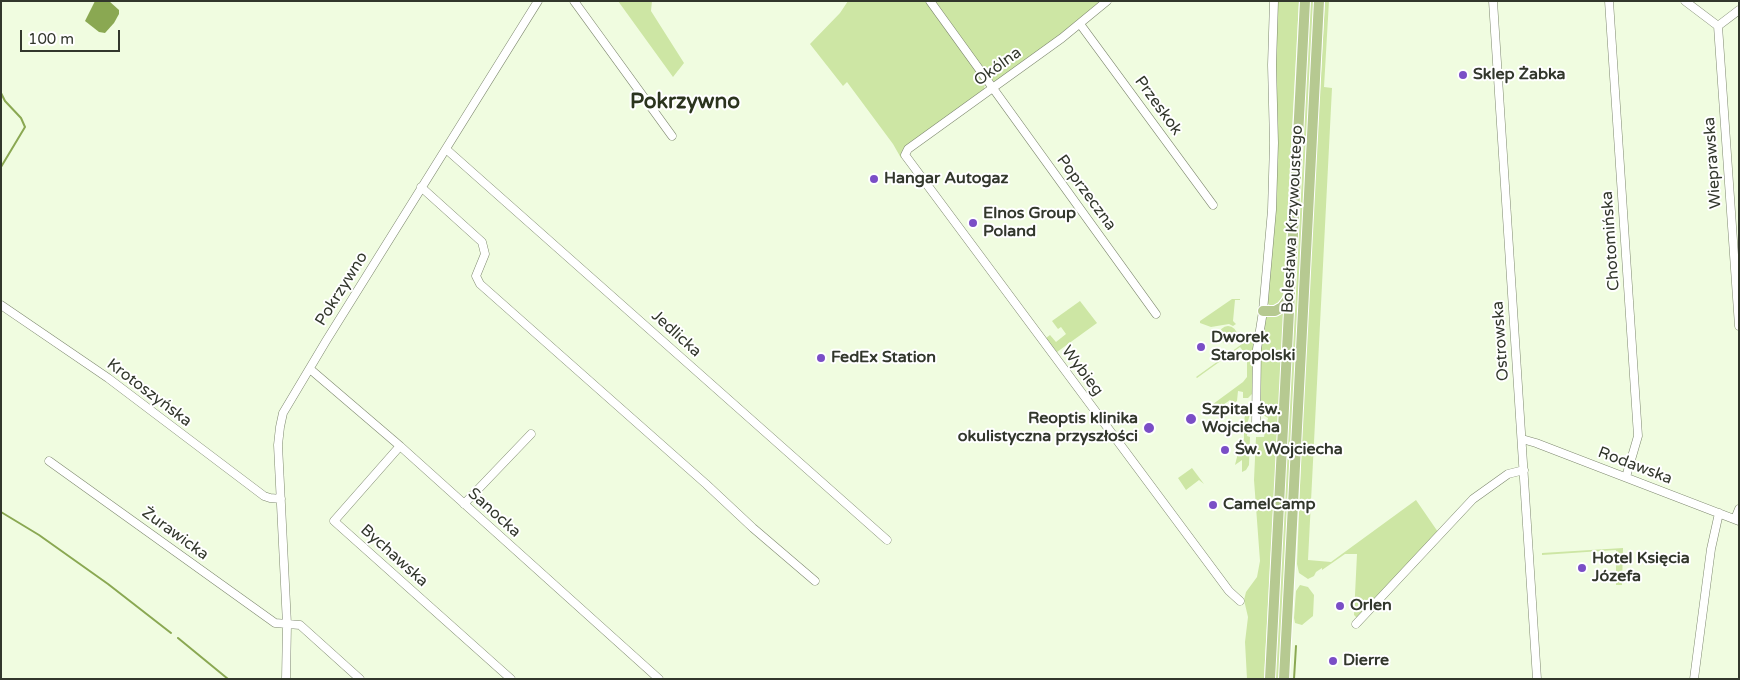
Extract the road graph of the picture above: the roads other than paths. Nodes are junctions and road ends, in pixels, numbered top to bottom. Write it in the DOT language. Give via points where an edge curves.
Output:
graph roads {
  1 [pos="538,1"];
  2 [pos="574,1"];
  3 [pos="930,1"];
  4 [pos="1107,1"];
  5 [pos="1274,1"];
  6 [pos="1305,1"];
  7 [pos="1319,1"];
  8 [pos="1493,1"];
  9 [pos="1609,1"];
  10 [pos="1685,1"];
  11 [pos="1739,10"];
  12 [pos="1080,24"];
  13 [pos="1718,26"];
  14 [pos="993,88"];
  15 [pos="672,136"];
  16 [pos="446,149"];
  17 [pos="904,155"];
  18 [pos="421,188"];
  19 [pos="1213,205"];
  20 [pos="1289,298"];
  21 [pos="1,305"];
  22 [pos="1263,311"];
  23 [pos="1156,314"];
  24 [pos="1739,326"];
  25 [pos="310,369"];
  26 [pos="1256,424"];
  27 [pos="531,434"];
  28 [pos="1522,439"];
  29 [pos="400,446"];
  30 [pos="49,461"];
  31 [pos="1524,470"];
  32 [pos="1626,477"];
  33 [pos="281,499"];
  34 [pos="464,504"];
  35 [pos="1739,509"];
  36 [pos="1719,513"];
  37 [pos="1737,520"];
  38 [pos="887,540"];
  39 [pos="815,581"];
  40 [pos="1240,602"];
  41 [pos="287,624"];
  42 [pos="1356,624"];
  43 [pos="286,679"];
  44 [pos="360,679"];
  45 [pos="511,679"];
  46 [pos="659,679"];
  47 [pos="1270,679"];
  48 [pos="1284,679"];
  49 [pos="1537,679"];
  50 [pos="1694,679"];
  1 -- 16 [label="street, Pokrzywno"];
  2 -- 15 [label="street"];
  3 -- 14 [label="street, Poprzeczna"];
  4 -- 12 [label="street, Okólna"];
  5 -- 22 [label="street, Bolesława Krzywoustego" via="1273,183"];
  6 -- 20 [label="main road, Bolesława Krzywoustego"];
  7 -- 48 [label="main road, Bolesława Krzywoustego"];
  8 -- 28 [label="street, Ostrowska"];
  9 -- 32 [label="street, Chotomińska" via="1638,436"];
  10 -- 13 [label="street"];
  11 -- 13 [label="street"];
  12 -- 14 [label="street, Okólna"];
  12 -- 19 [label="street, Przeskok"];
  13 -- 24 [label="street, Wieprawska"];
  14 -- 17 [label="street, Okólna"];
  14 -- 23 [label="street, Poprzeczna"];
  16 -- 18 [label="street, Pokrzywno"];
  16 -- 38 [label="street, Jedlicka"];
  17 -- 40 [label="street, Wybieg"];
  18 -- 25 [label="street, Pokrzywno"];
  18 -- 39 [label="street" via="482,242 485,254 476,276 480,284"];
  20 -- 22 [label="main road" via="1282,307"];
  20 -- 47 [label="main road, Bolesława Krzywoustego"];
  21 -- 33 [label="street, Krotoszyńska" via="108,378 264,496"];
  22 -- 26 [label="street, Bolesława Krzywoustego" via="1257,349"];
  25 -- 29 [label="street, Sanocka"];
  25 -- 33 [label="street, Pokrzywno" via="281,421 278,445"];
  27 -- 34 [label="street"];
  28 -- 31 [label="street, Ostrowska"];
  28 -- 32 [label="street, Rodawska"];
  29 -- 34 [label="street, Sanocka"];
  29 -- 45 [label="street, Bychawska" via="334,520"];
  30 -- 41 [label="street, Żurawicka" via="275,622"];
  31 -- 42 [label="street" via="1508,474 1473,498"];
  31 -- 49 [label="street, Ostrowska"];
  32 -- 36 [label="street, Rodawska"];
  33 -- 41 [label="street, Pokrzywno"];
  34 -- 46 [label="street, Sanocka"];
  35 -- 37 [label="street"];
  36 -- 37 [label="street, Rodawska"];
  36 -- 50 [label="street" via="1711,549"];
  41 -- 43 [label="street, Pokrzywno"];
  41 -- 44 [label="street" via="300,625"];
}
